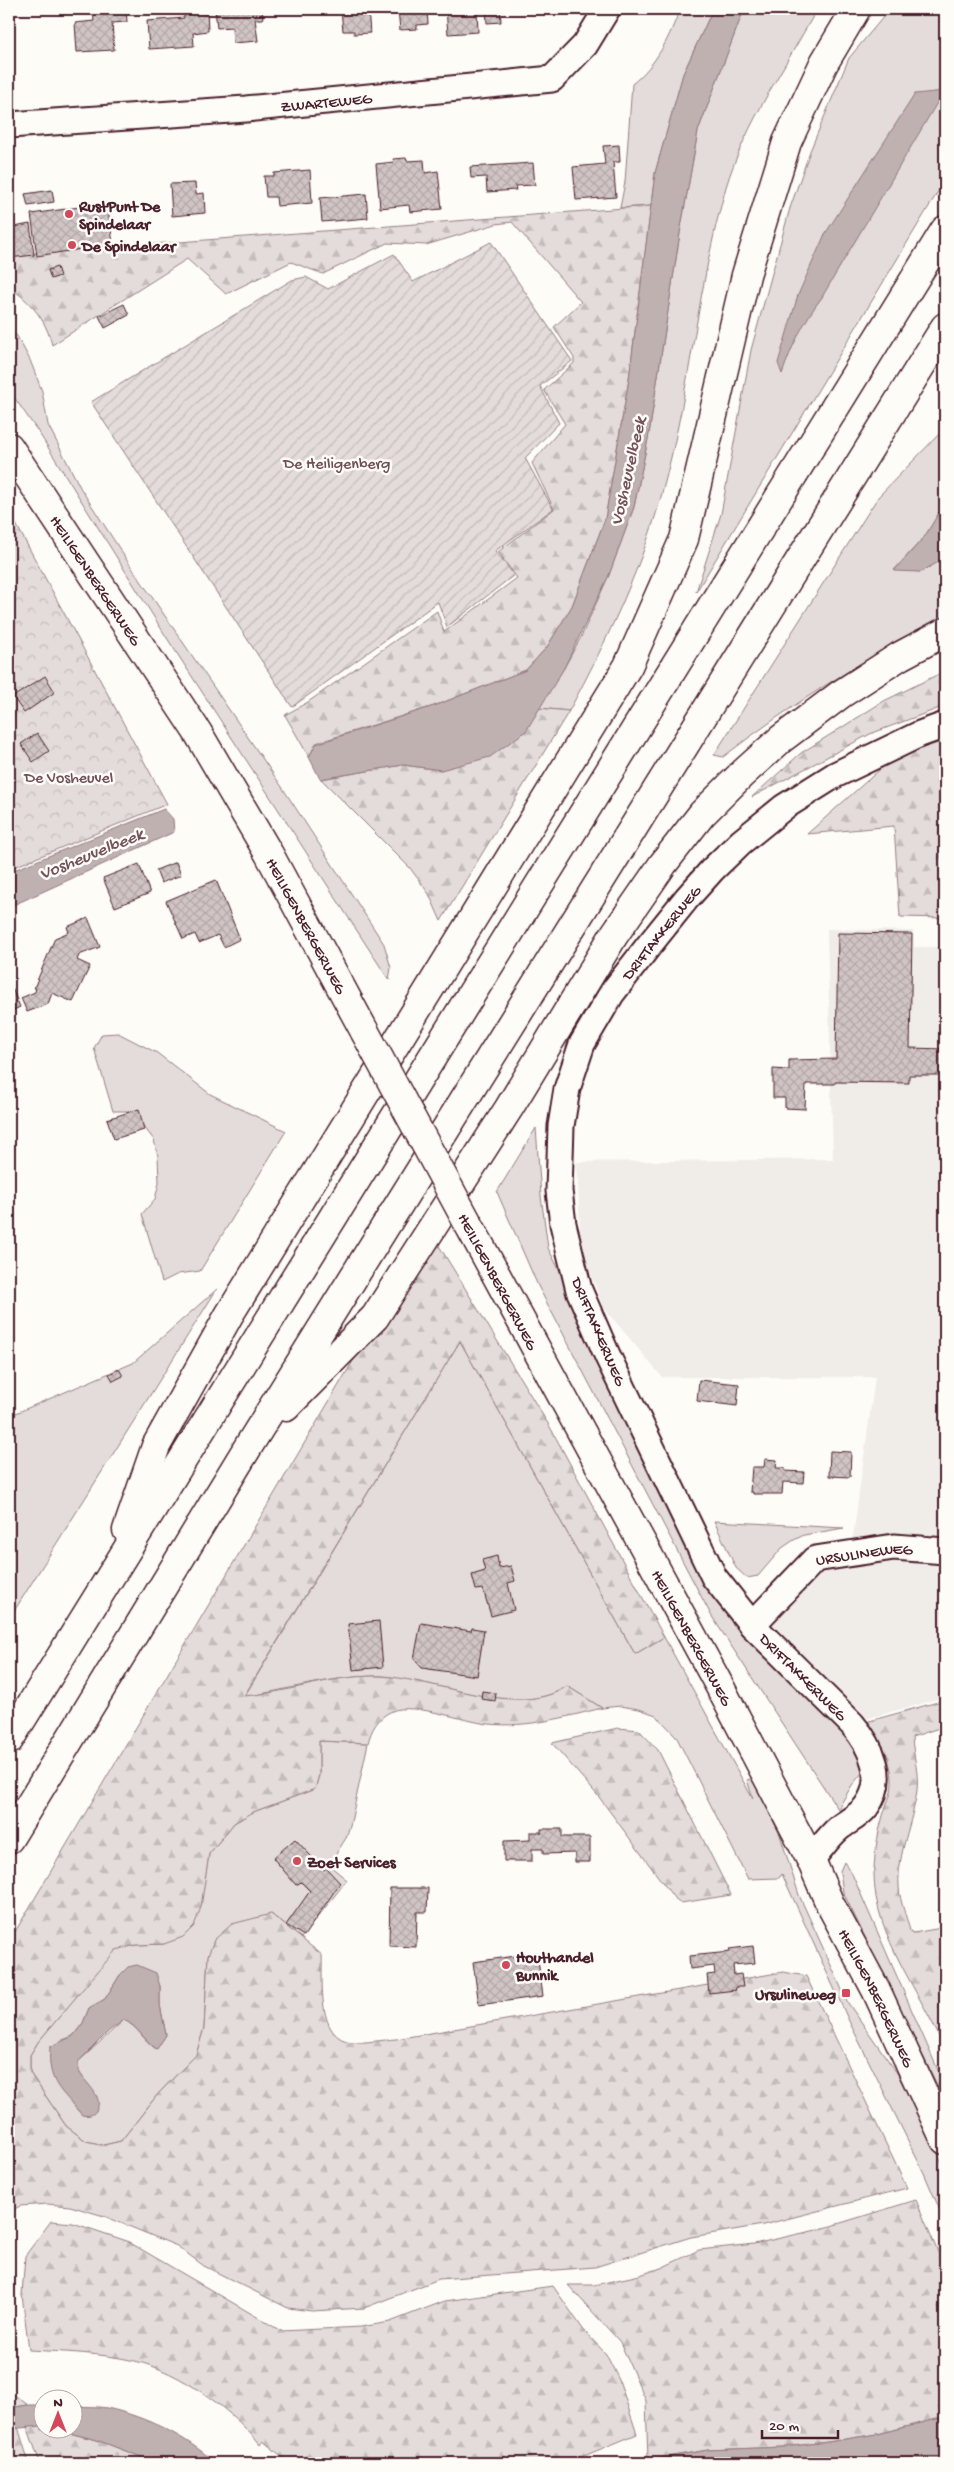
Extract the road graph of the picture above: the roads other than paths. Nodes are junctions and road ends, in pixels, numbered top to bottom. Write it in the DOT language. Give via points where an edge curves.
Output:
graph roads {
  1 [pos="607,9"];
  2 [pos="856,9"];
  3 [pos="9,125"];
  4 [pos="945,230"];
  5 [pos="945,327"];
  6 [pos="9,447"];
  7 [pos="945,632"];
  8 [pos="945,725"];
  9 [pos="251,1442"];
  10 [pos="945,1551"];
  11 [pos="113,1574"];
  12 [pos="752,1625"];
  13 [pos="9,1740"];
  14 [pos="9,1839"];
  15 [pos="811,1860"];
  16 [pos="945,2140"];
  1 -- 3 [label="street, ZWARTEWEG" via="585,45 552,80 246,109"];
  2 -- 11 [label="main road" via="824,63 787,142 746,275 684,539 628,666 225,1324 156,1446"];
  4 -- 11 [label="main road"];
  5 -- 9 [label="main road"];
  6 -- 15 [label="main road, HEILIGENBERGERWEG, bridge" via="198,733 269,854"];
  7 -- 9 [label="main road" via="900,656 826,706 754,763 702,814 614,935 376,1317"];
  8 -- 12 [label="street, DRIFTAKKERWEG" via="835,775 784,807 727,855 686,898 612,993 582,1044 567,1089 560,1144 559,1192 579,1290 608,1358 714,1577"];
  9 -- 14 [label="main road"];
  10 -- 12 [label="street, URSULINEWEG" via="894,1547 815,1559"];
  11 -- 13 [label="main road"];
  12 -- 15 [label="street, DRIFTAKKERWEG" via="852,1724 869,1747 876,1765 875,1788 866,1807 838,1828"];
  15 -- 16 [label="main road, HEILIGENBERGERWEG" via="830,1904 876,1990"];
}
